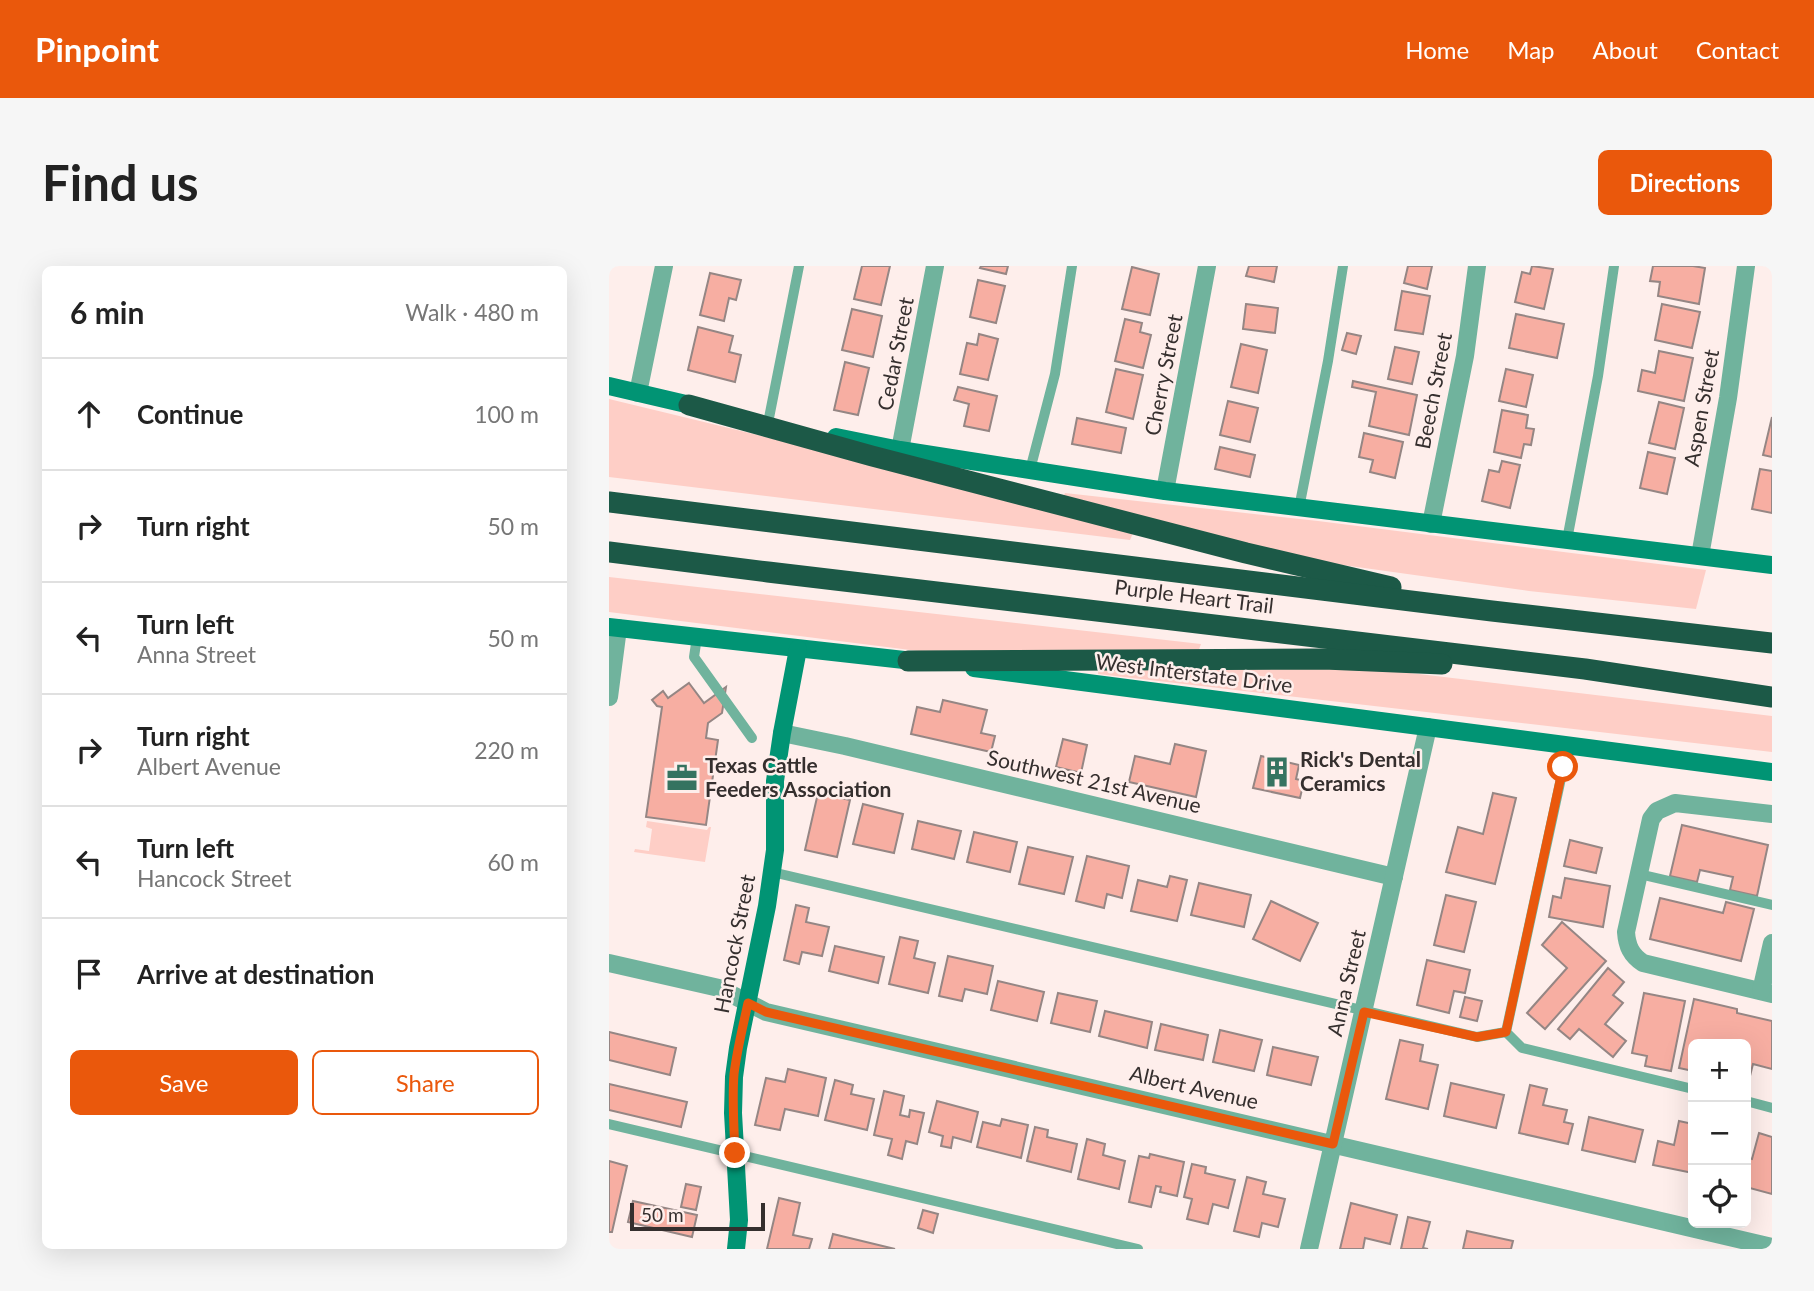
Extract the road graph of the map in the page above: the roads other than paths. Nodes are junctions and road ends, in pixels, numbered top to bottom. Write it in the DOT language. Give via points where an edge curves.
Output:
graph roads {
  1 [pos="664,266"];
  2 [pos="799,266"];
  3 [pos="935,266"];
  4 [pos="1072,266"];
  5 [pos="1207,266"];
  6 [pos="1343,266"];
  7 [pos="1477,266"];
  8 [pos="1614,266"];
  9 [pos="1746,266"];
  10 [pos="609,386"];
  11 [pos="638,393"];
  12 [pos="689,405"];
  13 [pos="768,423"];
  14 [pos="900,450"];
  15 [pos="1030,470"];
  16 [pos="1165,491"];
  17 [pos="609,502"];
  18 [pos="1299,508"];
  19 [pos="1431,524"];
  20 [pos="1567,540"];
  21 [pos="609,552"];
  22 [pos="1700,556"];
  23 [pos="1772,565"];
  24 [pos="1492,611"];
  25 [pos="614,627"];
  26 [pos="697,637"];
  27 [pos="1772,643"];
  28 [pos="799,649"];
  29 [pos="908,661"];
  30 [pos="1585,669"];
  31 [pos="609,697"];
  32 [pos="1772,697"];
  33 [pos="1429,727"];
  34 [pos="782,733"];
  35 [pos="752,738"];
  36 [pos="1568,746"];
  37 [pos="1772,772"];
  38 [pos="1772,814"];
  39 [pos="772,872"];
  40 [pos="1639,874"];
  41 [pos="1394,877"];
  42 [pos="1772,905"];
  43 [pos="1772,943"];
  44 [pos="609,963"];
  45 [pos="1766,992"];
  46 [pos="748,1003"];
  47 [pos="1364,1012"];
  48 [pos="1506,1032"];
  49 [pos="1688,1088"];
  50 [pos="1750,1102"];
  51 [pos="1772,1108"];
  52 [pos="609,1124"];
  53 [pos="1333,1144"];
  54 [pos="735,1153"];
  55 [pos="1772,1247"];
  56 [pos="736,1249"];
  57 [pos="1138,1249"];
  58 [pos="1309,1249"];
  1 -- 11 [label="street"];
  2 -- 13 [label="lane"];
  3 -- 14 [label="street, Cedar Street"];
  4 -- 15 [label="lane" via="1055,374"];
  5 -- 16 [label="street, Cherry Street"];
  6 -- 18 [label="lane"];
  7 -- 19 [label="street, Beech Street" via="1465,356"];
  8 -- 20 [label="lane"];
  9 -- 22 [label="street, Aspen Street"];
  10 -- 11 [label="main road"];
  11 -- 12 [label="main road"];
  12 -- 13 [label="main road"];
  12 -- 24 [label="highway" via="1219,546"];
  13 -- 14 [label="main road"];
  14 -- 15 [label="main road"];
  15 -- 16 [label="main road"];
  16 -- 18 [label="main road"];
  17 -- 24 [label="highway, Purple Heart Trail"];
  18 -- 19 [label="main road"];
  19 -- 20 [label="main road"];
  20 -- 22 [label="main road"];
  21 -- 30 [label="highway, Purple Heart Trail"];
  22 -- 23 [label="main road"];
  24 -- 27 [label="highway, Purple Heart Trail"];
  25 -- 26 [label="main road, West Interstate Drive"];
  25 -- 31 [label="street"];
  26 -- 28 [label="main road, West Interstate Drive"];
  26 -- 35 [label="lane" via="694,657"];
  28 -- 29 [label="main road, West Interstate Drive"];
  28 -- 34 [label="main road, Hancock Street"];
  29 -- 30 [label="highway" via="1324,659"];
  29 -- 33 [label="main road, West Interstate Drive"];
  30 -- 32 [label="highway, Purple Heart Trail"];
  33 -- 36 [label="main road, West Interstate Drive"];
  33 -- 41 [label="street, Anna Street"];
  34 -- 39 [label="main road, Hancock Street" via="775,781"];
  34 -- 41 [label="street, Southwest 21st Avenue"];
  36 -- 37 [label="main road, West Interstate Drive"];
  36 -- 48 [label="lane"];
  38 -- 40 [label="street" via="1675,803 1664,807 1651,819"];
  39 -- 46 [label="main road, Hancock Street"];
  39 -- 47 [label="lane"];
  40 -- 42 [label="lane"];
  40 -- 45 [label="street" via="1626,932 1635,957 1643,963"];
  41 -- 47 [label="street, Anna Street"];
  43 -- 45 [label="street"];
  44 -- 46 [label="street, Albert Avenue" via="719,988"];
  46 -- 53 [label="street, Albert Avenue" via="766,1012"];
  46 -- 54 [label="main road, Hancock Street" via="734,1077"];
  47 -- 48 [label="lane" via="1477,1037"];
  47 -- 53 [label="street, Anna Street"];
  48 -- 49 [label="lane" via="1522,1048"];
  50 -- 51 [label="lane"];
  52 -- 54 [label="lane"];
  53 -- 55 [label="street, Albert Avenue"];
  53 -- 58 [label="street, Anna Street"];
  54 -- 56 [label="main road, Hancock Street"];
  54 -- 57 [label="lane"];
}
